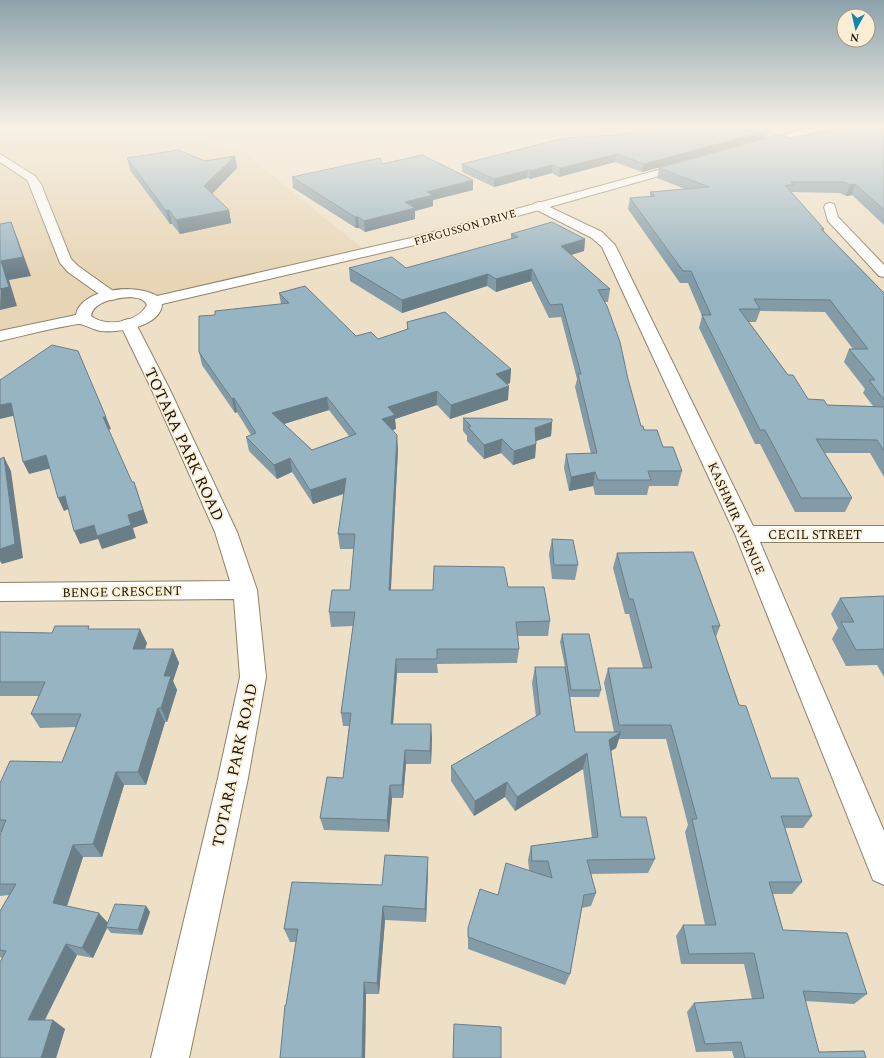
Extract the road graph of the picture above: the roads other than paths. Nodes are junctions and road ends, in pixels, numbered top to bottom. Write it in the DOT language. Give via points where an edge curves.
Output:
graph roads {
  1 [pos="30,177"];
  2 [pos="642,177"];
  3 [pos="539,206"];
  4 [pos="830,208"];
  5 [pos="884,273"];
  6 [pos="111,296"];
  7 [pos="154,301"];
  8 [pos="83,318"];
  9 [pos="128,324"];
  10 [pos="0,336"];
  11 [pos="746,534"];
  12 [pos="884,534"];
  13 [pos="245,590"];
  14 [pos="0,592"];
  15 [pos="884,870"];
  16 [pos="170,1058"];
  1 -- 6 [label="street" via="36,184 65,260 73,270"];
  2 -- 3 [label="street, FERGUSSON DRIVE"];
  3 -- 7 [label="street, FERGUSSON DRIVE" via="398,245"];
  3 -- 11 [label="street, KASHMIR AVENUE" via="597,235 608,245"];
  4 -- 5 [label="street" via="832,218"];
  6 -- 7 [label="street" via="141,294"];
  6 -- 8 [label="street" via="88,306"];
  7 -- 9 [label="street" via="155,305 150,314"];
  8 -- 9 [label="street" via="87,322 104,327"];
  8 -- 10 [label="street"];
  9 -- 13 [label="street, TOTARA PARK ROAD" via="226,532"];
  11 -- 12 [label="street, CECIL STREET"];
  11 -- 15 [label="street, KASHMIR AVENUE"];
  13 -- 14 [label="street, BENGE CRESCENT"];
  13 -- 16 [label="street, TOTARA PARK ROAD" via="253,677"];
}
